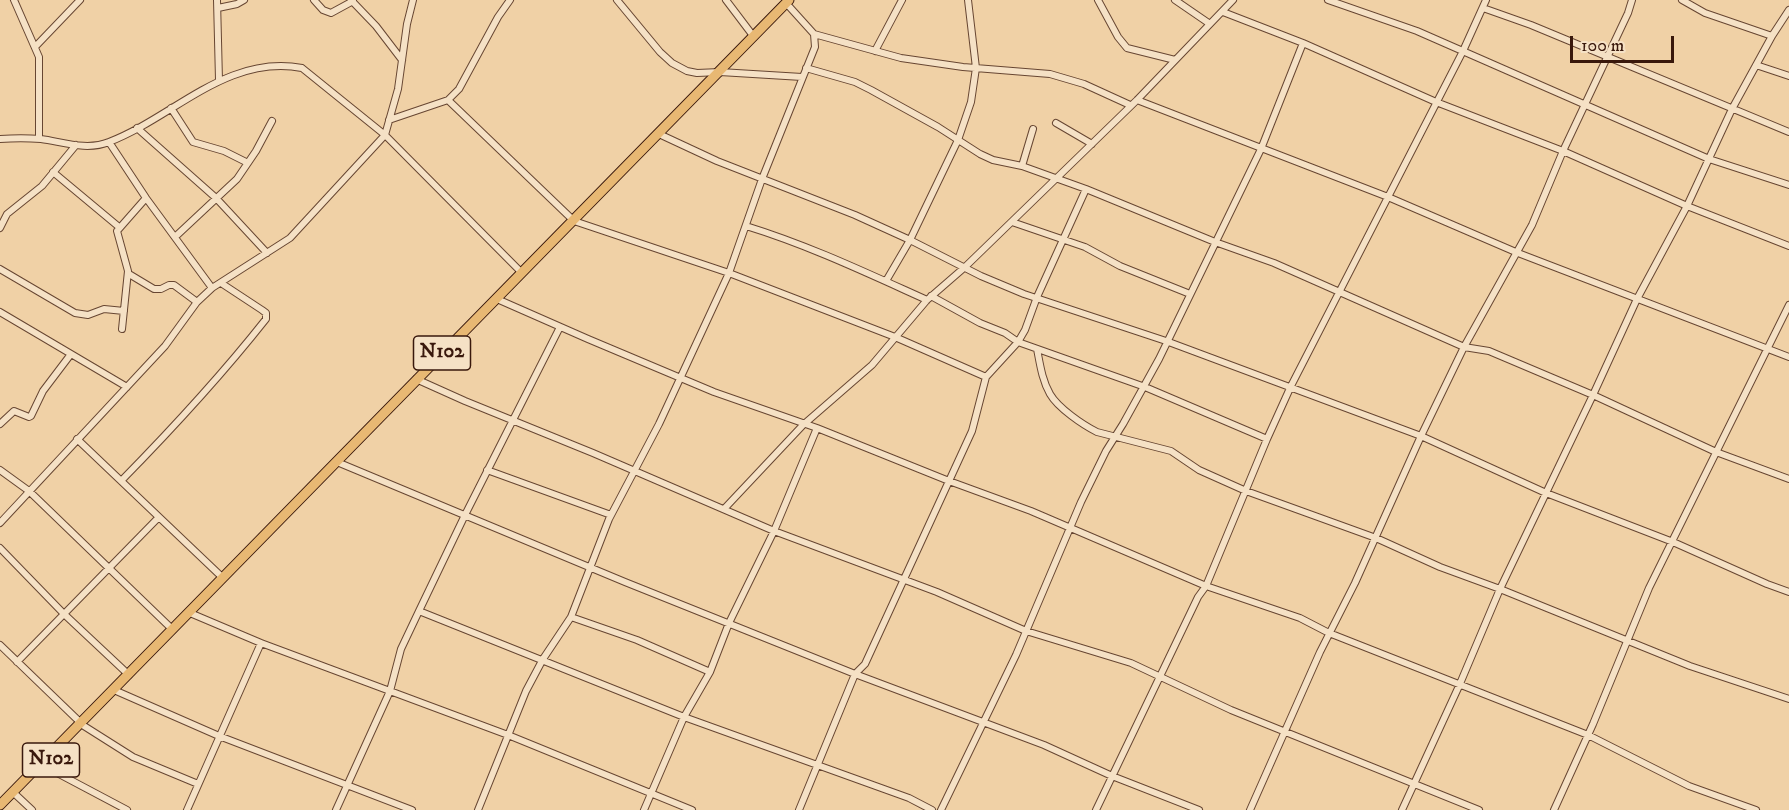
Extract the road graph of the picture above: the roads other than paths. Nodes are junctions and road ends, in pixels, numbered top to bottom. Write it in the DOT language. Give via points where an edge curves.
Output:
graph roads {
  1 [pos="14,0"];
  2 [pos="80,0"];
  3 [pos="217,0"];
  4 [pos="244,0"];
  5 [pos="314,0"];
  6 [pos="413,0"];
  7 [pos="510,0"];
  8 [pos="617,0"];
  9 [pos="726,0"];
  10 [pos="902,0"];
  11 [pos="968,0"];
  12 [pos="1098,0"];
  13 [pos="1175,0"];
  14 [pos="1233,0"];
  15 [pos="1328,0"];
  16 [pos="1486,0"];
  17 [pos="1632,0"];
  18 [pos="1682,0"];
  19 [pos="352,1"];
  20 [pos="787,2"];
  21 [pos="218,8"];
  22 [pos="1483,8"];
  23 [pos="1789,10"];
  24 [pos="1223,12"];
  25 [pos="1210,24"];
  26 [pos="814,34"];
  27 [pos="1772,36"];
  28 [pos="754,37"];
  29 [pos="1303,44"];
  30 [pos="35,47"];
  31 [pos="875,51"];
  32 [pos="1463,51"];
  33 [pos="1607,57"];
  34 [pos="402,60"];
  35 [pos="1175,60"];
  36 [pos="1756,65"];
  37 [pos="806,68"];
  38 [pos="976,68"];
  39 [pos="720,72"];
  40 [pos="1789,76"];
  41 [pos="802,77"];
  42 [pos="219,80"];
  43 [pos="448,100"];
  44 [pos="1137,100"];
  45 [pos="1436,102"];
  46 [pos="1130,105"];
  47 [pos="1585,105"];
  48 [pos="171,108"];
  49 [pos="1732,109"];
  50 [pos="389,120"];
  51 [pos="272,121"];
  52 [pos="1056,123"];
  53 [pos="137,128"];
  54 [pos="1033,129"];
  55 [pos="1789,132"];
  56 [pos="659,134"];
  57 [pos="385,135"];
  58 [pos="0,138"];
  59 [pos="39,139"];
  60 [pos="958,140"];
  61 [pos="109,142"];
  62 [pos="1092,144"];
  63 [pos="76,145"];
  64 [pos="1261,149"];
  65 [pos="1563,151"];
  66 [pos="1709,159"];
  67 [pos="249,164"];
  68 [pos="1022,166"];
  69 [pos="53,172"];
  70 [pos="762,179"];
  71 [pos="1056,179"];
  72 [pos="1789,185"];
  73 [pos="1086,189"];
  74 [pos="1388,197"];
  75 [pos="146,198"];
  76 [pos="216,198"];
  77 [pos="1687,206"];
  78 [pos="574,222"];
  79 [pos="1012,222"];
  80 [pos="746,226"];
  81 [pos="119,227"];
  82 [pos="0,228"];
  83 [pos="175,237"];
  84 [pos="1063,238"];
  85 [pos="910,240"];
  86 [pos="1215,242"];
  87 [pos="1789,246"];
  88 [pos="267,253"];
  89 [pos="1518,253"];
  90 [pos="965,267"];
  91 [pos="0,269"];
  92 [pos="522,273"];
  93 [pos="729,273"];
  94 [pos="129,274"];
  95 [pos="886,281"];
  96 [pos="221,284"];
  97 [pos="212,288"];
  98 [pos="1342,291"];
  99 [pos="1190,294"];
  100 [pos="1037,297"];
  101 [pos="929,298"];
  102 [pos="497,299"];
  103 [pos="1637,299"];
  104 [pos="197,302"];
  105 [pos="1789,305"];
  106 [pos="124,311"];
  107 [pos="0,312"];
  108 [pos="560,327"];
  109 [pos="122,329"];
  110 [pos="895,337"];
  111 [pos="1166,341"];
  112 [pos="1018,342"];
  113 [pos="1464,347"];
  114 [pos="1769,348"];
  115 [pos="1037,349"];
  116 [pos="71,354"];
  117 [pos="1789,357"];
  118 [pos="986,377"];
  119 [pos="681,378"];
  120 [pos="416,379"];
  121 [pos="1291,386"];
  122 [pos="127,387"];
  123 [pos="1144,387"];
  124 [pos="1593,395"];
  125 [pos="512,420"];
  126 [pos="0,424"];
  127 [pos="803,425"];
  128 [pos="817,428"];
  129 [pos="1421,436"];
  130 [pos="1114,438"];
  131 [pos="77,439"];
  132 [pos="1267,439"];
  133 [pos="1716,452"];
  134 [pos="337,462"];
  135 [pos="0,470"];
  136 [pos="487,470"];
  137 [pos="635,471"];
  138 [pos="1789,478"];
  139 [pos="121,481"];
  140 [pos="949,481"];
  141 [pos="29,491"];
  142 [pos="1246,491"];
  143 [pos="1546,493"];
  144 [pos="723,508"];
  145 [pos="465,515"];
  146 [pos="611,515"];
  147 [pos="159,517"];
  148 [pos="0,523"];
  149 [pos="1070,527"];
  150 [pos="774,531"];
  151 [pos="1377,538"];
  152 [pos="1673,542"];
  153 [pos="0,548"];
  154 [pos="108,567"];
  155 [pos="589,567"];
  156 [pos="224,578"];
  157 [pos="903,579"];
  158 [pos="1206,586"];
  159 [pos="1500,589"];
  160 [pos="1789,592"];
  161 [pos="419,610"];
  162 [pos="190,613"];
  163 [pos="64,614"];
  164 [pos="571,617"];
  165 [pos="729,623"];
  166 [pos="173,630"];
  167 [pos="1026,631"];
  168 [pos="1329,633"];
  169 [pos="1628,641"];
  170 [pos="261,643"];
  171 [pos="0,645"];
  172 [pos="543,659"];
  173 [pos="17,662"];
  174 [pos="710,672"];
  175 [pos="855,674"];
  176 [pos="129,675"];
  177 [pos="1160,675"];
  178 [pos="1459,686"];
  179 [pos="114,690"];
  180 [pos="390,691"];
  181 [pos="1789,699"];
  182 [pos="684,717"];
  183 [pos="82,724"];
  184 [pos="983,724"];
  185 [pos="1285,732"];
  186 [pos="508,735"];
  187 [pos="1588,735"];
  188 [pos="219,736"];
  189 [pos="816,765"];
  190 [pos="44,766"];
  191 [pos="1112,776"];
  192 [pos="198,784"];
  193 [pos="1414,784"];
  194 [pos="348,785"];
  195 [pos="650,794"];
  196 [pos="16,795"];
  197 [pos="0,805"];
  198 [pos="2,810"];
  199 [pos="32,810"];
  200 [pos="127,810"];
  201 [pos="187,810"];
  202 [pos="336,810"];
  203 [pos="412,810"];
  204 [pos="478,810"];
  205 [pos="644,810"];
  206 [pos="692,810"];
  207 [pos="799,810"];
  208 [pos="932,810"];
  209 [pos="941,810"];
  210 [pos="1096,810"];
  211 [pos="1199,810"];
  212 [pos="1251,810"];
  213 [pos="1402,810"];
  214 [pos="1479,810"];
  215 [pos="1554,810"];
  216 [pos="1756,810"];
  1 -- 30 [label="street"];
  2 -- 30 [label="street"];
  3 -- 21 [label="street"];
  4 -- 21 [label="street"];
  5 -- 19 [label="street" via="322,10 331,13"];
  6 -- 34 [label="street"];
  7 -- 43 [label="street" via="459,89"];
  8 -- 39 [label="street" via="672,63 697,74"];
  9 -- 28 [label="street"];
  10 -- 31 [label="street"];
  11 -- 38 [label="street"];
  12 -- 35 [label="street" via="1127,48"];
  13 -- 25 [label="street"];
  14 -- 24 [label="street"];
  15 -- 32 [label="street"];
  16 -- 22 [label="street"];
  17 -- 33 [label="street"];
  18 -- 27 [label="street" via="1705,13"];
  19 -- 34 [label="street"];
  20 -- 26 [label="street"];
  20 -- 28 [label="main road, N102"];
  21 -- 42 [label="street"];
  22 -- 32 [label="street"];
  22 -- 33 [label="street"];
  23 -- 27 [label="street"];
  24 -- 25 [label="street"];
  24 -- 29 [label="street"];
  25 -- 35 [label="street"];
  26 -- 31 [label="street"];
  26 -- 37 [label="street"];
  27 -- 36 [label="street"];
  28 -- 39 [label="main road, N102"];
  29 -- 45 [label="street"];
  29 -- 64 [label="street"];
  30 -- 59 [label="street" via="40,67"];
  31 -- 38 [label="street"];
  32 -- 45 [label="street"];
  32 -- 47 [label="street"];
  33 -- 47 [label="street"];
  33 -- 49 [label="street"];
  34 -- 50 [label="street"];
  35 -- 44 [label="street"];
  36 -- 40 [label="street"];
  36 -- 49 [label="street"];
  37 -- 41 [label="street"];
  37 -- 60 [label="street" via="855,82"];
  38 -- 46 [label="street" via="1050,74"];
  38 -- 60 [label="street" via="974,94"];
  39 -- 41 [label="street"];
  39 -- 56 [label="main road, N102"];
  41 -- 70 [label="street"];
  42 -- 48 [label="street"];
  42 -- 57 [label="street" via="273,66 302,68"];
  43 -- 50 [label="street"];
  43 -- 78 [label="street"];
  44 -- 46 [label="street"];
  44 -- 64 [label="street"];
  45 -- 65 [label="street"];
  45 -- 74 [label="street"];
  46 -- 62 [label="street"];
  47 -- 65 [label="street"];
  47 -- 66 [label="street"];
  48 -- 53 [label="street"];
  48 -- 67 [label="street" via="193,142"];
  49 -- 55 [label="street"];
  49 -- 66 [label="street"];
  50 -- 57 [label="street"];
  51 -- 67 [label="street"];
  52 -- 62 [label="street"];
  53 -- 61 [label="street"];
  53 -- 76 [label="street"];
  54 -- 68 [label="street"];
  56 -- 70 [label="street"];
  56 -- 78 [label="main road, N102"];
  57 -- 88 [label="street" via="301,228"];
  57 -- 92 [label="street"];
  58 -- 59 [label="street"];
  59 -- 63 [label="street"];
  60 -- 68 [label="street" via="993,160"];
  60 -- 85 [label="street"];
  61 -- 63 [label="street"];
  61 -- 75 [label="street"];
  62 -- 71 [label="street"];
  63 -- 69 [label="street"];
  64 -- 74 [label="street"];
  64 -- 86 [label="street"];
  65 -- 77 [label="street"];
  65 -- 89 [label="street"];
  66 -- 72 [label="street"];
  66 -- 77 [label="street"];
  67 -- 76 [label="street"];
  68 -- 71 [label="street"];
  69 -- 81 [label="street"];
  69 -- 82 [label="street" via="36,192 7,214"];
  70 -- 80 [label="street"];
  70 -- 85 [label="street"];
  71 -- 73 [label="street"];
  71 -- 79 [label="street"];
  73 -- 84 [label="street"];
  73 -- 86 [label="street"];
  74 -- 89 [label="street"];
  74 -- 98 [label="street"];
  75 -- 81 [label="street"];
  75 -- 83 [label="street"];
  76 -- 83 [label="street"];
  76 -- 88 [label="street"];
  77 -- 87 [label="street"];
  77 -- 103 [label="street"];
  78 -- 92 [label="main road, N102"];
  78 -- 93 [label="street"];
  79 -- 84 [label="street"];
  79 -- 90 [label="street"];
  80 -- 93 [label="street"];
  80 -- 95 [label="street" via="788,239"];
  81 -- 94 [label="street" via="117,237"];
  83 -- 97 [label="street"];
  84 -- 99 [label="street"];
  84 -- 100 [label="street"];
  85 -- 90 [label="street"];
  85 -- 95 [label="street"];
  86 -- 98 [label="street"];
  86 -- 99 [label="street"];
  88 -- 96 [label="street"];
  89 -- 103 [label="street"];
  89 -- 113 [label="street"];
  90 -- 100 [label="street"];
  90 -- 101 [label="street"];
  91 -- 106 [label="street" via="75,313"];
  92 -- 102 [label="main road, N102"];
  93 -- 110 [label="street"];
  93 -- 119 [label="street"];
  94 -- 104 [label="street" via="154,289 174,285"];
  94 -- 106 [label="street"];
  95 -- 101 [label="street"];
  96 -- 97 [label="street"];
  96 -- 139 [label="street" via="266,313 266,319 184,416"];
  97 -- 104 [label="street"];
  98 -- 113 [label="street"];
  98 -- 121 [label="street"];
  99 -- 111 [label="street"];
  100 -- 111 [label="street"];
  100 -- 112 [label="street"];
  101 -- 110 [label="street"];
  101 -- 112 [label="street"];
  102 -- 108 [label="street"];
  102 -- 120 [label="main road, N102"];
  103 -- 114 [label="street"];
  103 -- 124 [label="street"];
  104 -- 122 [label="street" via="165,346"];
  105 -- 114 [label="street"];
  106 -- 109 [label="street"];
  107 -- 116 [label="street"];
  108 -- 119 [label="street"];
  108 -- 125 [label="street"];
  110 -- 118 [label="street"];
  110 -- 127 [label="street" via="872,365"];
  111 -- 121 [label="street"];
  111 -- 123 [label="street"];
  112 -- 115 [label="street"];
  112 -- 118 [label="street"];
  113 -- 124 [label="street" via="1489,351"];
  113 -- 129 [label="street"];
  114 -- 117 [label="street"];
  114 -- 133 [label="street"];
  115 -- 123 [label="street"];
  115 -- 130 [label="street" via="1041,372 1056,402 1088,427"];
  116 -- 122 [label="street"];
  116 -- 126 [label="street" via="43,391 31,416 14,411"];
  118 -- 140 [label="street" via="975,422"];
  119 -- 127 [label="street"];
  119 -- 137 [label="street"];
  120 -- 125 [label="street"];
  120 -- 134 [label="main road, N102"];
  121 -- 129 [label="street"];
  121 -- 132 [label="street"];
  122 -- 131 [label="street"];
  123 -- 130 [label="street"];
  123 -- 132 [label="street"];
  124 -- 133 [label="street"];
  124 -- 143 [label="street"];
  125 -- 136 [label="street"];
  125 -- 137 [label="street"];
  127 -- 128 [label="street"];
  127 -- 144 [label="street"];
  128 -- 140 [label="street"];
  128 -- 150 [label="street"];
  129 -- 143 [label="street"];
  129 -- 151 [label="street"];
  130 -- 142 [label="street" via="1171,452 1199,470"];
  130 -- 149 [label="street"];
  131 -- 139 [label="street"];
  131 -- 141 [label="street"];
  132 -- 142 [label="street"];
  133 -- 138 [label="street"];
  133 -- 152 [label="street"];
  134 -- 145 [label="street"];
  134 -- 156 [label="main road, N102"];
  135 -- 141 [label="street"];
  136 -- 145 [label="street"];
  136 -- 146 [label="street"];
  137 -- 144 [label="street"];
  137 -- 146 [label="street"];
  139 -- 147 [label="street"];
  140 -- 149 [label="street"];
  140 -- 157 [label="street"];
  141 -- 148 [label="street"];
  141 -- 154 [label="street"];
  142 -- 151 [label="street"];
  142 -- 158 [label="street"];
  143 -- 152 [label="street"];
  143 -- 159 [label="street"];
  144 -- 150 [label="street"];
  145 -- 155 [label="street"];
  145 -- 161 [label="street"];
  146 -- 155 [label="street"];
  147 -- 154 [label="street"];
  147 -- 156 [label="street"];
  149 -- 158 [label="street"];
  149 -- 167 [label="street"];
  150 -- 157 [label="street"];
  150 -- 165 [label="street"];
  151 -- 159 [label="street"];
  151 -- 168 [label="street"];
  152 -- 160 [label="street"];
  152 -- 169 [label="street"];
  153 -- 163 [label="street"];
  154 -- 163 [label="street"];
  154 -- 166 [label="street"];
  155 -- 164 [label="street"];
  155 -- 165 [label="street"];
  156 -- 162 [label="main road, N102"];
  157 -- 167 [label="street"];
  157 -- 175 [label="street" via="866,664"];
  158 -- 168 [label="street" via="1299,618"];
  158 -- 177 [label="street"];
  159 -- 169 [label="street"];
  159 -- 178 [label="street"];
  161 -- 172 [label="street"];
  161 -- 180 [label="street" via="401,649"];
  162 -- 166 [label="main road, N102"];
  162 -- 170 [label="street"];
  163 -- 173 [label="street"];
  163 -- 176 [label="street"];
  164 -- 172 [label="street"];
  164 -- 174 [label="street"];
  165 -- 174 [label="street"];
  165 -- 175 [label="street"];
  166 -- 176 [label="main road, N102"];
  167 -- 177 [label="street"];
  167 -- 184 [label="street"];
  168 -- 178 [label="street"];
  168 -- 185 [label="street"];
  169 -- 181 [label="street"];
  169 -- 187 [label="street"];
  170 -- 180 [label="street"];
  170 -- 188 [label="street"];
  171 -- 173 [label="street"];
  172 -- 182 [label="street"];
  172 -- 186 [label="street"];
  173 -- 183 [label="street"];
  174 -- 182 [label="street"];
  175 -- 184 [label="street"];
  175 -- 189 [label="street"];
  176 -- 179 [label="main road, N102"];
  177 -- 185 [label="street"];
  177 -- 191 [label="street"];
  178 -- 187 [label="street"];
  178 -- 193 [label="street"];
  179 -- 183 [label="main road, N102"];
  179 -- 188 [label="street"];
  180 -- 186 [label="street"];
  180 -- 194 [label="street"];
  182 -- 189 [label="street"];
  182 -- 195 [label="street"];
  183 -- 190 [label="main road, N102"];
  183 -- 192 [label="street" via="133,757"];
  183 -- 197 [label="main road, N102"];
  184 -- 191 [label="street" via="1044,745"];
  184 -- 209 [label="street"];
  185 -- 193 [label="street"];
  185 -- 212 [label="street"];
  186 -- 195 [label="street"];
  186 -- 204 [label="street"];
  187 -- 215 [label="street"];
  187 -- 216 [label="street" via="1689,786"];
  188 -- 192 [label="street"];
  188 -- 194 [label="street"];
  189 -- 207 [label="street"];
  189 -- 208 [label="street"];
  190 -- 196 [label="main road, N102"];
  190 -- 200 [label="street"];
  191 -- 210 [label="street"];
  191 -- 211 [label="street"];
  192 -- 201 [label="street"];
  193 -- 213 [label="street"];
  193 -- 214 [label="street"];
  194 -- 202 [label="street"];
  194 -- 203 [label="street"];
  195 -- 205 [label="street"];
  195 -- 206 [label="street"];
  196 -- 198 [label="main road, N102"];
  196 -- 199 [label="street"];
}
